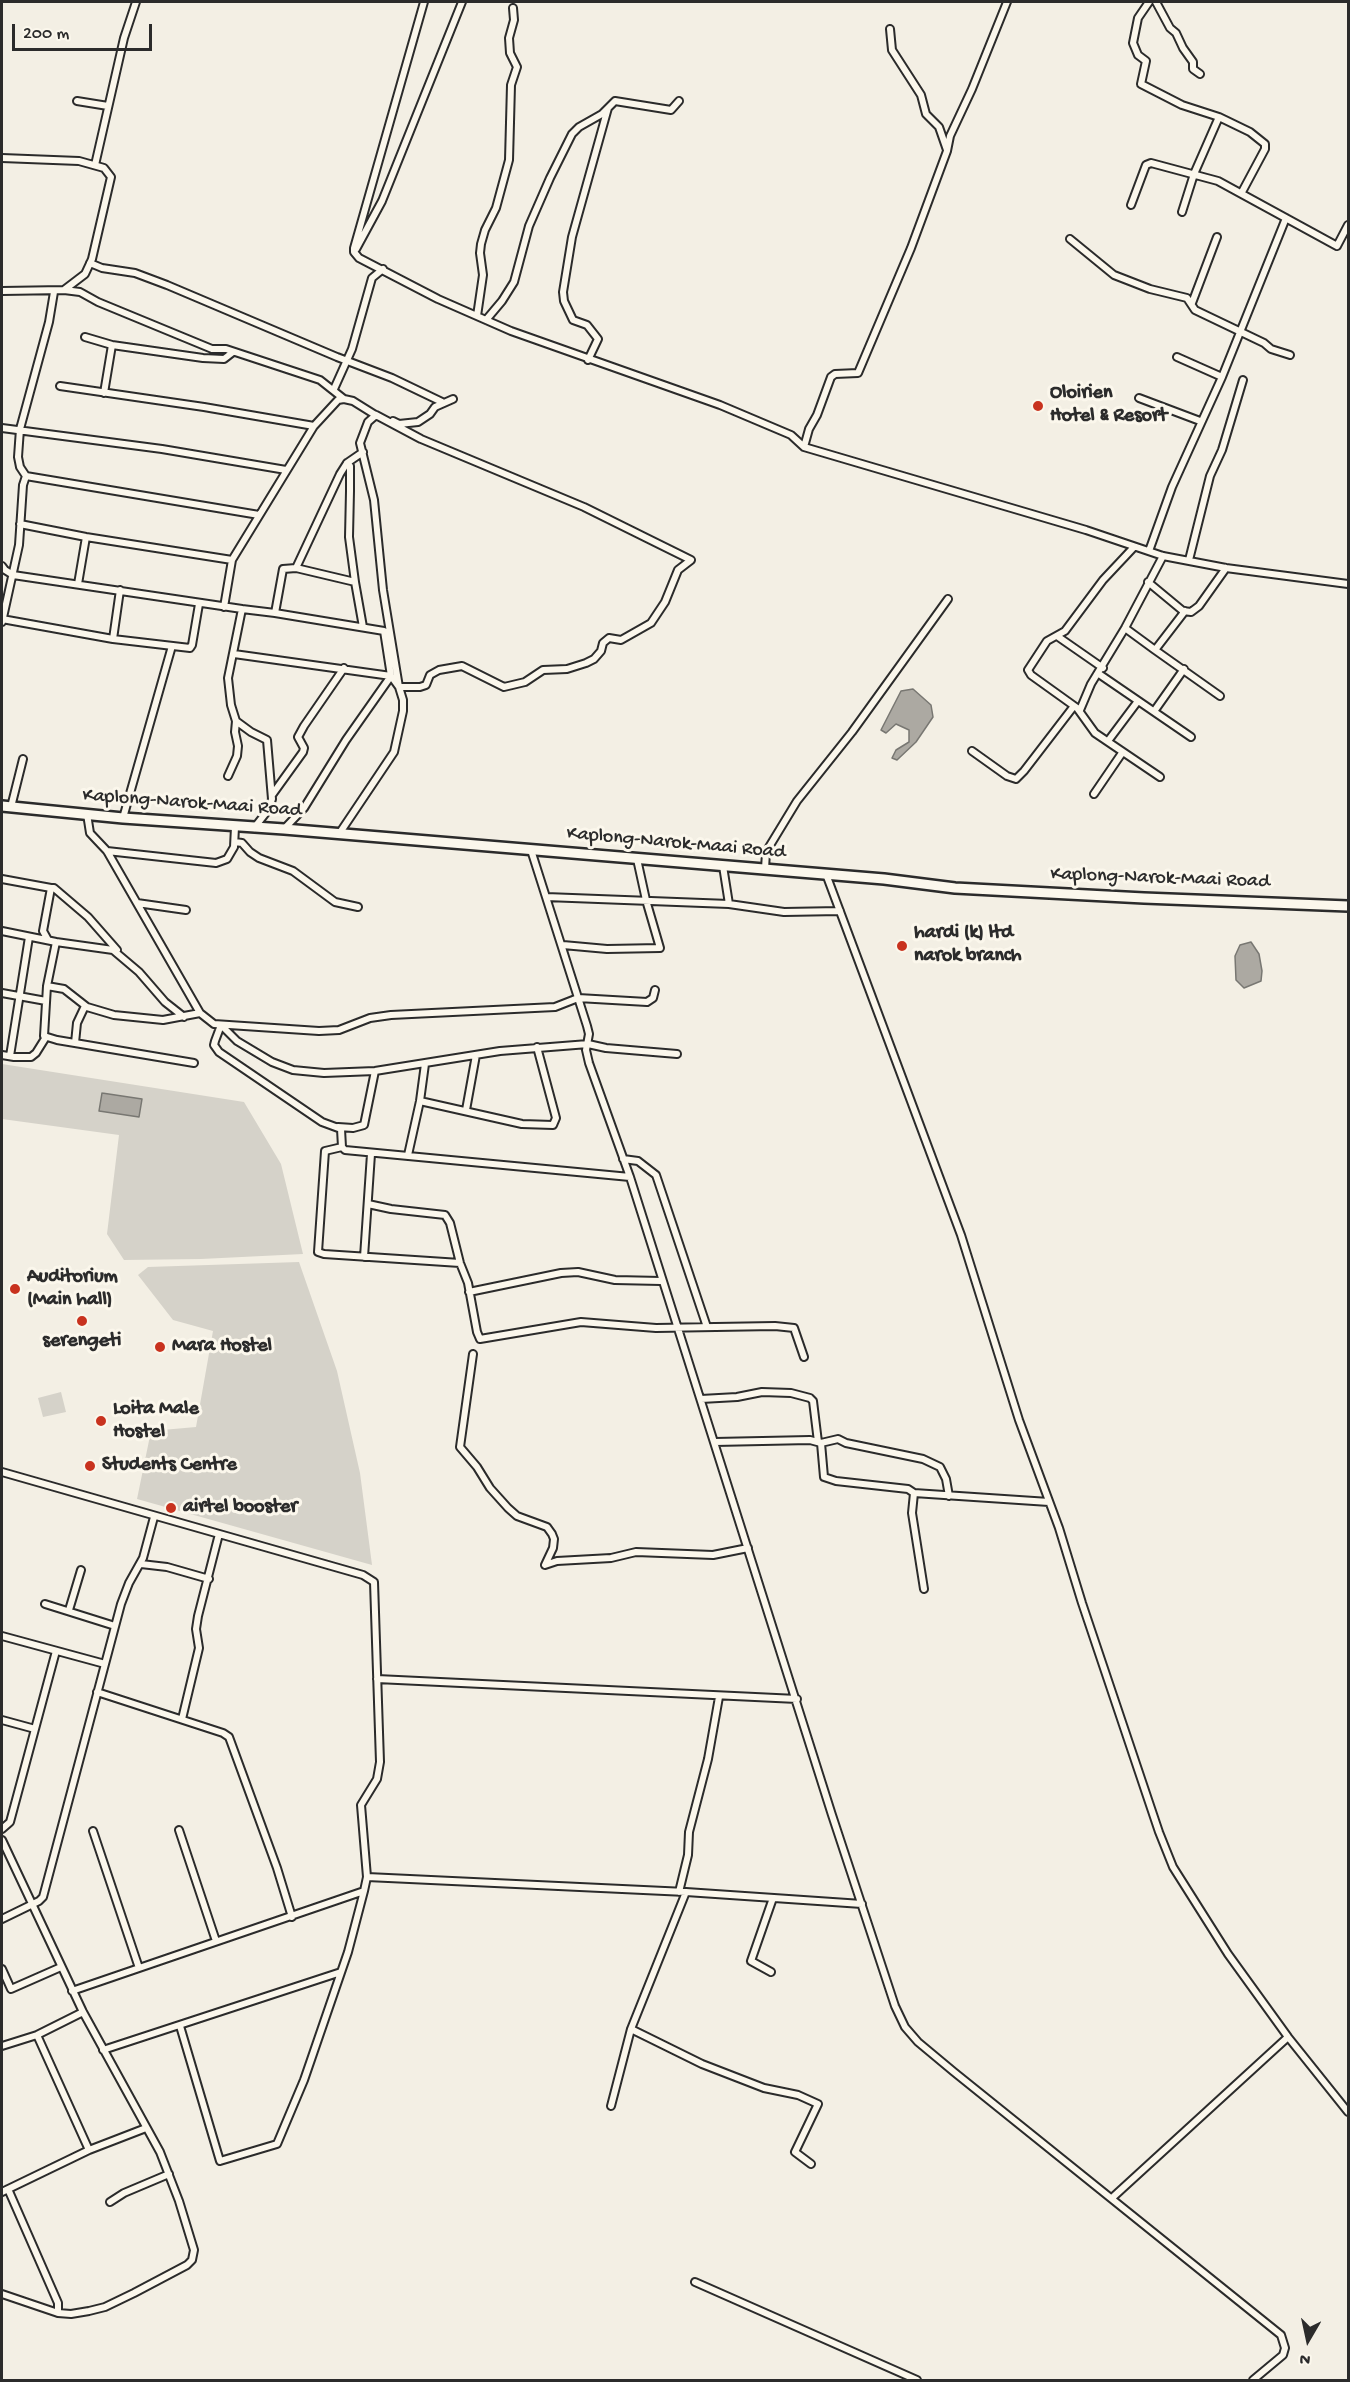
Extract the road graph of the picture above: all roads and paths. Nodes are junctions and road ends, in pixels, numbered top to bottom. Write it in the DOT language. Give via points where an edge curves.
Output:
graph roads {
  1 [pos="136,2"];
  2 [pos="424,2"];
  3 [pos="462,2"];
  4 [pos="1007,2"];
  5 [pos="1149,2"];
  6 [pos="1156,2"];
  7 [pos="513,8"];
  8 [pos="890,29"];
  9 [pos="1200,74"];
  10 [pos="76,101"];
  11 [pos="679,101"];
  12 [pos="108,106"];
  13 [pos="608,108"];
  14 [pos="1220,117"];
  15 [pos="947,151"];
  16 [pos="2,158"];
  17 [pos="95,165"];
  18 [pos="1194,174"];
  19 [pos="1242,192"];
  20 [pos="1131,205"];
  21 [pos="1182,212"];
  22 [pos="1286,218"];
  23 [pos="1348,225"];
  24 [pos="1217,237"];
  25 [pos="1070,239"];
  26 [pos="354,252"];
  27 [pos="90,264"];
  28 [pos="383,269"];
  29 [pos="64,290"];
  30 [pos="2,291"];
  31 [pos="54,292"];
  32 [pos="1192,303"];
  33 [pos="477,316"];
  34 [pos="486,320"];
  35 [pos="1239,332"];
  36 [pos="85,337"];
  37 [pos="112,345"];
  38 [pos="233,352"];
  39 [pos="1290,356"];
  40 [pos="1177,357"];
  41 [pos="588,360"];
  42 [pos="346,361"];
  43 [pos="1222,376"];
  44 [pos="1243,380"];
  45 [pos="60,386"];
  46 [pos="334,389"];
  47 [pos="104,393"];
  48 [pos="1139,398"];
  49 [pos="344,399"];
  50 [pos="453,399"];
  51 [pos="442,402"];
  52 [pos="376,415"];
  53 [pos="1200,422"];
  54 [pos="314,426"];
  55 [pos="2,428"];
  56 [pos="20,429"];
  57 [pos="804,447"];
  58 [pos="363,452"];
  59 [pos="347,463"];
  60 [pos="286,470"];
  61 [pos="26,476"];
  62 [pos="259,515"];
  63 [pos="20,524"];
  64 [pos="86,537"];
  65 [pos="1134,547"];
  66 [pos="1149,551"];
  67 [pos="1163,556"];
  68 [pos="232,560"];
  69 [pos="1189,560"];
  70 [pos="2,566"];
  71 [pos="296,568"];
  72 [pos="1226,568"];
  73 [pos="13,574"];
  74 [pos="355,582"];
  75 [pos="1148,582"];
  76 [pos="78,584"];
  77 [pos="1348,584"];
  78 [pos="120,590"];
  79 [pos="948,598"];
  80 [pos="199,604"];
  81 [pos="224,607"];
  82 [pos="242,609"];
  83 [pos="1185,612"];
  84 [pos="275,613"];
  85 [pos="2,620"];
  86 [pos="363,627"];
  87 [pos="1125,628"];
  88 [pos="1057,636"];
  89 [pos="113,639"];
  90 [pos="172,646"];
  91 [pos="1155,650"];
  92 [pos="234,654"];
  93 [pos="344,668"];
  94 [pos="1184,669"];
  95 [pos="1101,671"];
  96 [pos="391,676"];
  97 [pos="399,687"];
  98 [pos="1220,696"];
  99 [pos="1138,701"];
  100 [pos="1077,708"];
  101 [pos="1155,710"];
  102 [pos="236,721"];
  103 [pos="1191,736"];
  104 [pos="1108,741"];
  105 [pos="972,751"];
  106 [pos="1122,753"];
  107 [pos="23,759"];
  108 [pos="228,776"];
  109 [pos="1160,777"];
  110 [pos="1094,794"];
  111 [pos="272,795"];
  112 [pos="6,806"];
  113 [pos="87,814"];
  114 [pos="123,818"];
  115 [pos="235,827"];
  116 [pos="254,828"];
  117 [pos="284,829"];
  118 [pos="339,834"];
  119 [pos="235,842"];
  120 [pos="531,850"];
  121 [pos="107,851"];
  122 [pos="637,859"];
  123 [pos="723,866"];
  124 [pos="765,869"];
  125 [pos="826,874"];
  126 [pos="2,879"];
  127 [pos="51,888"];
  128 [pos="546,897"];
  129 [pos="646,900"];
  130 [pos="137,903"];
  131 [pos="729,904"];
  132 [pos="1348,906"];
  133 [pos="358,907"];
  134 [pos="186,910"];
  135 [pos="840,911"];
  136 [pos="2,932"];
  137 [pos="29,937"];
  138 [pos="48,940"];
  139 [pos="56,942"];
  140 [pos="563,945"];
  141 [pos="119,953"];
  142 [pos="47,986"];
  143 [pos="655,990"];
  144 [pos="2,993"];
  145 [pos="18,996"];
  146 [pos="578,998"];
  147 [pos="46,1001"];
  148 [pos="85,1006"];
  149 [pos="200,1013"];
  150 [pos="184,1017"];
  151 [pos="221,1025"];
  152 [pos="46,1037"];
  153 [pos="75,1043"];
  154 [pos="588,1044"];
  155 [pos="537,1047"];
  156 [pos="476,1054"];
  157 [pos="677,1054"];
  158 [pos="2,1055"];
  159 [pos="10,1056"];
  160 [pos="194,1063"];
  161 [pos="425,1064"];
  162 [pos="375,1071"];
  163 [pos="420,1101"];
  164 [pos="466,1110"];
  165 [pos="338,1127"];
  166 [pos="342,1147"];
  167 [pos="371,1154"];
  168 [pos="408,1155"];
  169 [pos="623,1159"];
  170 [pos="630,1177"];
  171 [pos="368,1204"];
  172 [pos="364,1257"];
  173 [pos="460,1263"];
  174 [pos="661,1281"];
  175 [pos="469,1292"];
  176 [pos="707,1327"];
  177 [pos="678,1328"];
  178 [pos="473,1354"];
  179 [pos="804,1357"];
  180 [pos="701,1399"];
  181 [pos="715,1442"];
  182 [pos="819,1443"];
  183 [pos="2,1473"];
  184 [pos="914,1493"];
  185 [pos="949,1496"];
  186 [pos="1049,1502"];
  187 [pos="154,1517"];
  188 [pos="219,1534"];
  189 [pos="748,1548"];
  190 [pos="141,1564"];
  191 [pos="81,1570"];
  192 [pos="209,1579"];
  193 [pos="924,1589"];
  194 [pos="45,1604"];
  195 [pos="69,1610"];
  196 [pos="115,1626"];
  197 [pos="2,1636"];
  198 [pos="56,1651"];
  199 [pos="105,1664"];
  200 [pos="377,1679"];
  201 [pos="97,1692"];
  202 [pos="719,1697"];
  203 [pos="797,1699"];
  204 [pos="182,1719"];
  205 [pos="2,1720"];
  206 [pos="35,1729"];
  207 [pos="2,1829"];
  208 [pos="179,1830"];
  209 [pos="93,1831"];
  210 [pos="2,1840"];
  211 [pos="367,1877"];
  212 [pos="364,1891"];
  213 [pos="683,1892"];
  214 [pos="773,1898"];
  215 [pos="862,1904"];
  216 [pos="32,1905"];
  217 [pos="292,1917"];
  218 [pos="2,1919"];
  219 [pos="216,1941"];
  220 [pos="61,1967"];
  221 [pos="139,1968"];
  222 [pos="2,1969"];
  223 [pos="341,1972"];
  224 [pos="771,1972"];
  225 [pos="72,1990"];
  226 [pos="83,2012"];
  227 [pos="180,2026"];
  228 [pos="631,2029"];
  229 [pos="37,2035"];
  230 [pos="1288,2037"];
  231 [pos="2,2046"];
  232 [pos="103,2050"];
  233 [pos="610,2106"];
  234 [pos="1348,2112"];
  235 [pos="146,2128"];
  236 [pos="89,2150"];
  237 [pos="811,2164"];
  238 [pos="169,2174"];
  239 [pos="5,2191"];
  240 [pos="1112,2198"];
  241 [pos="110,2202"];
  242 [pos="695,2282"];
  243 [pos="2,2294"];
  244 [pos="58,2313"];
  245 [pos="917,2380"];
  246 [pos="1253,2380"];
  1 -- 12 [label="street"];
  2 -- 26 [label="street"];
  3 -- 26 [label="street" via="382,201"];
  4 -- 15 [label="street"];
  5 -- 14 [label="street" via="1138,18 1133,43 1146,61 1141,84 1182,105"];
  6 -- 9 [label="street" via="1193,62 1193,69"];
  7 -- 33 [label="street" via="510,53 517,67 511,84 509,160 481,244 483,275"];
  8 -- 15 [label="street" via="892,50 921,95 926,114 939,127"];
  10 -- 12 [label="street"];
  11 -- 13 [label="street" via="671,110 615,101"];
  12 -- 17 [label="street"];
  13 -- 34 [label="street" via="572,134 529,226 514,282"];
  13 -- 41 [label="street" via="572,237 563,292 573,320 587,325 598,339"];
  14 -- 18 [label="street"];
  14 -- 19 [label="street" via="1265,144"];
  15 -- 57 [label="street" via="858,373 831,377"];
  16 -- 17 [label="street"];
  17 -- 27 [label="street" via="107,170 111,177"];
  18 -- 19 [label="street"];
  18 -- 20 [label="street" via="1146,165"];
  18 -- 21 [label="street"];
  19 -- 22 [label="street"];
  22 -- 23 [label="street" via="1337,246"];
  22 -- 35 [label="street"];
  24 -- 32 [label="street"];
  25 -- 32 [label="street" via="1114,275 1187,298"];
  26 -- 28 [label="street"];
  27 -- 29 [label="street" via="85,274"];
  27 -- 42 [label="street" via="146,277"];
  28 -- 33 [label="street"];
  28 -- 42 [label="street" via="372,278"];
  29 -- 31 [label="street"];
  29 -- 38 [label="street" via="80,292 212,349"];
  30 -- 31 [label="street"];
  31 -- 56 [label="street"];
  32 -- 35 [label="street" via="1195,310"];
  33 -- 34 [label="street"];
  34 -- 41 [label="street"];
  35 -- 39 [label="street"];
  35 -- 43 [label="street"];
  36 -- 37 [label="street"];
  37 -- 38 [label="street" via="203,358 224,359"];
  37 -- 47 [label="street"];
  38 -- 46 [label="street" via="300,372"];
  40 -- 43 [label="street"];
  41 -- 57 [label="street" via="720,405 790,435"];
  42 -- 46 [label="street"];
  42 -- 51 [label="street"];
  43 -- 53 [label="street"];
  44 -- 69 [label="street" via="1210,476"];
  45 -- 47 [label="street"];
  46 -- 49 [label="street"];
  47 -- 54 [label="street"];
  48 -- 53 [label="street"];
  49 -- 52 [label="street"];
  49 -- 54 [label="street" via="338,400"];
  50 -- 51 [label="street"];
  51 -- 52 [label="street" via="418,422 399,423"];
  52 -- 58 [label="street" via="360,443"];
  52 -- 97 [label="street" via="421,439 584,507 691,560 678,570 651,622 621,640 609,638 594,659 586,663 543,670 525,682 504,687 462,666 439,670 420,687"];
  53 -- 66 [label="street"];
  54 -- 60 [label="street"];
  55 -- 56 [label="street"];
  56 -- 60 [label="street"];
  56 -- 61 [label="street" via="18,457"];
  57 -- 65 [label="street"];
  58 -- 59 [label="street"];
  58 -- 97 [label="street" via="374,500 383,590"];
  59 -- 71 [label="street"];
  59 -- 74 [label="street"];
  60 -- 62 [label="street"];
  61 -- 62 [label="street"];
  61 -- 63 [label="street"];
  62 -- 68 [label="street"];
  63 -- 64 [label="street"];
  63 -- 73 [label="street"];
  64 -- 68 [label="street"];
  64 -- 76 [label="street"];
  65 -- 66 [label="street"];
  65 -- 88 [label="street"];
  66 -- 67 [label="street"];
  67 -- 69 [label="street"];
  67 -- 75 [label="street"];
  68 -- 81 [label="street"];
  69 -- 72 [label="street"];
  70 -- 73 [label="street"];
  71 -- 74 [label="street"];
  71 -- 84 [label="street" via="287,567 281,572"];
  72 -- 77 [label="street"];
  72 -- 83 [label="street" via="1199,606"];
  73 -- 76 [label="street"];
  73 -- 85 [label="street"];
  74 -- 86 [label="street"];
  75 -- 83 [label="street"];
  75 -- 87 [label="street"];
  76 -- 78 [label="street"];
  78 -- 80 [label="street"];
  78 -- 89 [label="street"];
  79 -- 124 [label="street" via="797,801 765,852"];
  80 -- 81 [label="street"];
  80 -- 90 [label="street" via="192,647"];
  81 -- 82 [label="street"];
  82 -- 84 [label="street"];
  82 -- 92 [label="street"];
  83 -- 91 [label="street"];
  84 -- 86 [label="street"];
  85 -- 89 [label="street"];
  86 -- 96 [label="street" via="384,631"];
  87 -- 91 [label="street"];
  87 -- 95 [label="street"];
  88 -- 95 [label="street"];
  88 -- 100 [label="street" via="1047,640 1029,672"];
  89 -- 90 [label="street"];
  90 -- 114 [label="street"];
  91 -- 94 [label="street"];
  92 -- 93 [label="street"];
  92 -- 102 [label="street" via="228,678"];
  93 -- 96 [label="street"];
  93 -- 111 [label="street" via="304,726 298,737 303,752"];
  94 -- 98 [label="street"];
  94 -- 101 [label="street"];
  95 -- 99 [label="street"];
  95 -- 100 [label="street"];
  96 -- 97 [label="street"];
  96 -- 117 [label="street" via="304,808"];
  97 -- 118 [label="street" via="403,711 394,752"];
  99 -- 101 [label="street"];
  99 -- 104 [label="street"];
  100 -- 104 [label="street" via="1092,730"];
  100 -- 105 [label="street" via="1016,778 1007,776"];
  101 -- 103 [label="street"];
  102 -- 108 [label="street" via="237,756"];
  102 -- 111 [label="street" via="267,740"];
  104 -- 106 [label="street"];
  106 -- 109 [label="street"];
  106 -- 110 [label="street"];
  107 -- 112 [label="street"];
  111 -- 116 [label="street" via="269,809"];
  112 -- 113 [label="highway, Kaplong-Narok-Maai Road"];
  113 -- 114 [label="highway, Kaplong-Narok-Maai Road"];
  113 -- 121 [label="street" via="90,832"];
  114 -- 115 [label="highway, Kaplong-Narok-Maai Road"];
  115 -- 116 [label="highway, Kaplong-Narok-Maai Road"];
  115 -- 119 [label="street"];
  116 -- 117 [label="highway, Kaplong-Narok-Maai Road"];
  117 -- 118 [label="highway, Kaplong-Narok-Maai Road"];
  118 -- 120 [label="highway, Kaplong-Narok-Maai Road"];
  119 -- 121 [label="street" via="227,859 216,863"];
  119 -- 133 [label="street" via="242,843 259,858 293,871 335,903"];
  120 -- 122 [label="highway, Kaplong-Narok-Maai Road"];
  120 -- 128 [label="street"];
  121 -- 130 [label="street"];
  122 -- 123 [label="highway, Kaplong-Narok-Maai Road"];
  122 -- 129 [label="street"];
  123 -- 124 [label="highway, Kaplong-Narok-Maai Road"];
  123 -- 131 [label="street"];
  124 -- 125 [label="highway, Kaplong-Narok-Maai Road"];
  125 -- 132 [label="highway, Kaplong-Narok-Maai Road" via="967,888"];
  125 -- 135 [label="street"];
  126 -- 127 [label="street"];
  127 -- 138 [label="street" via="43,931"];
  127 -- 141 [label="street" via="88,917"];
  128 -- 129 [label="street"];
  128 -- 140 [label="street"];
  129 -- 131 [label="street"];
  129 -- 140 [label="street" via="660,948"];
  130 -- 134 [label="street"];
  130 -- 149 [label="street"];
  131 -- 135 [label="street" via="784,912"];
  135 -- 186 [label="street" via="961,1235"];
  136 -- 137 [label="street"];
  137 -- 138 [label="street"];
  137 -- 145 [label="street"];
  138 -- 139 [label="street"];
  139 -- 141 [label="street"];
  139 -- 142 [label="street"];
  140 -- 146 [label="street"];
  141 -- 150 [label="street"];
  142 -- 147 [label="street"];
  142 -- 148 [label="street" via="64,989"];
  143 -- 146 [label="street" via="647,1002"];
  144 -- 145 [label="street"];
  145 -- 147 [label="street"];
  145 -- 159 [label="street"];
  146 -- 151 [label="street" via="555,1007 391,1015 339,1030"];
  146 -- 154 [label="street"];
  147 -- 152 [label="street"];
  148 -- 150 [label="street" via="133,1018"];
  148 -- 153 [label="street" via="77,1023"];
  149 -- 150 [label="street"];
  149 -- 151 [label="street" via="213,1024"];
  151 -- 162 [label="street" via="237,1041 284,1068 324,1073"];
  151 -- 165 [label="street" via="214,1046 219,1052 322,1122"];
  152 -- 153 [label="street"];
  152 -- 159 [label="street" via="31,1057"];
  153 -- 160 [label="street"];
  154 -- 155 [label="street"];
  154 -- 157 [label="street"];
  154 -- 169 [label="street" via="587,1055"];
  155 -- 156 [label="street"];
  155 -- 164 [label="street" via="556,1118 553,1125 522,1124"];
  156 -- 161 [label="street"];
  156 -- 164 [label="street"];
  158 -- 159 [label="street"];
  161 -- 162 [label="street"];
  161 -- 163 [label="street"];
  162 -- 165 [label="street" via="364,1125"];
  163 -- 164 [label="street"];
  163 -- 168 [label="street"];
  165 -- 166 [label="street"];
  166 -- 167 [label="street"];
  166 -- 172 [label="street" via="325,1151 318,1252"];
  167 -- 168 [label="street"];
  167 -- 171 [label="street"];
  168 -- 170 [label="street"];
  169 -- 170 [label="street"];
  169 -- 176 [label="street" via="638,1161 656,1174"];
  170 -- 174 [label="street"];
  171 -- 172 [label="street"];
  171 -- 173 [label="street" via="445,1215"];
  172 -- 173 [label="street"];
  173 -- 175 [label="street"];
  174 -- 175 [label="street" via="615,1280 578,1272"];
  174 -- 177 [label="street"];
  175 -- 177 [label="street" via="480,1339 581,1322"];
  176 -- 177 [label="street"];
  176 -- 179 [label="street" via="794,1328"];
  177 -- 180 [label="street"];
  178 -- 189 [label="street" via="460,1445 508,1508 552,1533 553,1548 545,1565 636,1552 713,1555"];
  180 -- 181 [label="street"];
  180 -- 182 [label="street" via="762,1392 810,1398"];
  181 -- 182 [label="street" via="787,1439"];
  181 -- 189 [label="street"];
  182 -- 184 [label="street" via="824,1477"];
  182 -- 185 [label="street" via="838,1439 923,1460 940,1467"];
  183 -- 187 [label="street"];
  184 -- 185 [label="street"];
  184 -- 193 [label="street" via="912,1514"];
  185 -- 186 [label="street"];
  186 -- 230 [label="street" via="1173,1867 1228,1954"];
  187 -- 188 [label="street"];
  187 -- 190 [label="street"];
  188 -- 192 [label="street"];
  188 -- 200 [label="street" via="374,1581"];
  189 -- 203 [label="street"];
  190 -- 192 [label="street"];
  190 -- 196 [label="street" via="129,1584"];
  191 -- 195 [label="street"];
  192 -- 204 [label="street" via="196,1629 198,1655"];
  194 -- 195 [label="street"];
  195 -- 196 [label="street"];
  196 -- 199 [label="street"];
  197 -- 198 [label="street"];
  198 -- 199 [label="street"];
  198 -- 206 [label="street"];
  199 -- 201 [label="street"];
  200 -- 202 [label="street"];
  200 -- 211 [label="street" via="380,1762 377,1779 361,1804"];
  201 -- 204 [label="street"];
  201 -- 216 [label="street" via="43,1897"];
  202 -- 203 [label="street"];
  202 -- 213 [label="street" via="689,1832"];
  203 -- 215 [label="street"];
  204 -- 217 [label="street" via="229,1737"];
  205 -- 206 [label="street"];
  206 -- 207 [label="street" via="10,1822"];
  208 -- 219 [label="street"];
  209 -- 221 [label="street"];
  210 -- 216 [label="street"];
  211 -- 212 [label="street"];
  211 -- 213 [label="street"];
  212 -- 217 [label="street"];
  212 -- 223 [label="street"];
  213 -- 214 [label="street"];
  213 -- 228 [label="street"];
  214 -- 215 [label="street"];
  214 -- 224 [label="street" via="751,1961"];
  215 -- 240 [label="street" via="905,2027 954,2072"];
  216 -- 218 [label="street"];
  216 -- 220 [label="street"];
  217 -- 219 [label="street"];
  219 -- 221 [label="street"];
  220 -- 222 [label="street" via="10,1989"];
  220 -- 225 [label="street"];
  221 -- 225 [label="street"];
  223 -- 227 [label="street"];
  223 -- 227 [label="street" via="277,2144 220,2161"];
  225 -- 226 [label="street"];
  226 -- 229 [label="street"];
  226 -- 232 [label="street"];
  227 -- 232 [label="street"];
  228 -- 233 [label="street"];
  228 -- 237 [label="street" via="709,2067 818,2104 795,2152"];
  229 -- 231 [label="street"];
  229 -- 236 [label="street"];
  230 -- 234 [label="street"];
  230 -- 240 [label="street"];
  232 -- 235 [label="street"];
  235 -- 236 [label="street"];
  235 -- 238 [label="street"];
  236 -- 239 [label="street"];
  238 -- 241 [label="street"];
  238 -- 244 [label="street" via="190,2234 192,2260 105,2307"];
  239 -- 244 [label="street" via="58,2303"];
  240 -- 246 [label="street" via="1281,2335 1285,2348 1282,2355"];
  242 -- 245 [label="street"];
  243 -- 244 [label="street"];
}
